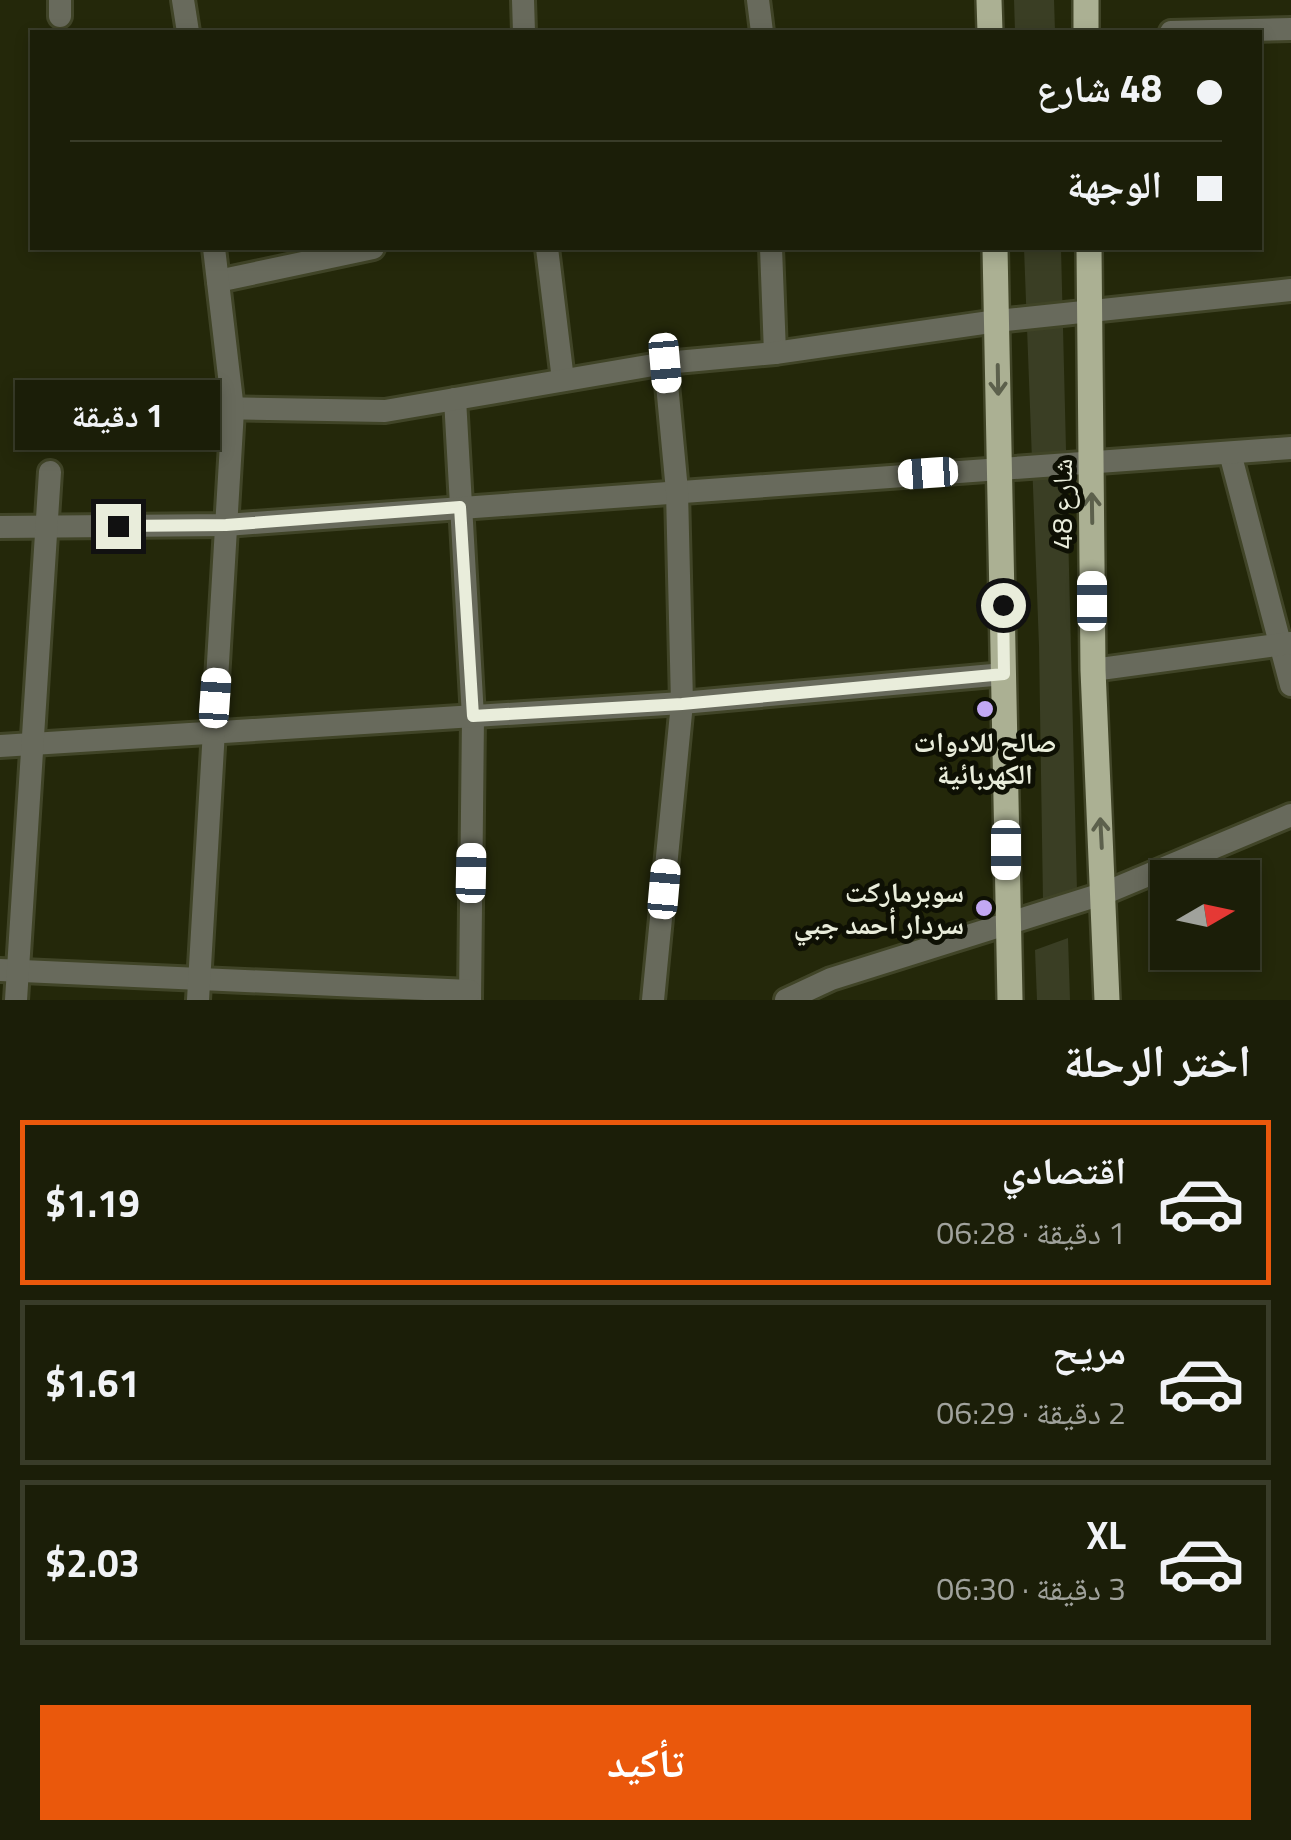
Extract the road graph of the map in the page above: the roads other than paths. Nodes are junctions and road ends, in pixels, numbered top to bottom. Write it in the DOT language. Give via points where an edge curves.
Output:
graph roads {
  1 [pos="184,0"];
  2 [pos="523,0"];
  3 [pos="758,0"];
  4 [pos="989,0"];
  5 [pos="1086,0"];
  6 [pos="1291,29"];
  7 [pos="188,30"];
  8 [pos="524,30"];
  9 [pos="762,30"];
  10 [pos="990,30"];
  11 [pos="1086,30"];
  12 [pos="1251,30"];
  13 [pos="214,250"];
  14 [pos="364,250"];
  15 [pos="546,250"];
  16 [pos="772,250"];
  17 [pos="995,250"];
  18 [pos="1089,250"];
  19 [pos="218,281"];
  20 [pos="1291,290"];
  21 [pos="1090,314"];
  22 [pos="996,321"];
  23 [pos="775,352"];
  24 [pos="665,363"];
  25 [pos="563,380"];
  26 [pos="455,399"];
  27 [pos="105,406"];
  28 [pos="232,410"];
  29 [pos="1291,448"];
  30 [pos="1230,453"];
  31 [pos="1091,464"];
  32 [pos="1000,468"];
  33 [pos="50,472"];
  34 [pos="677,491"];
  35 [pos="460,507"];
  36 [pos="226,525"];
  37 [pos="46,526"];
  38 [pos="0,527"];
  39 [pos="1285,643"];
  40 [pos="1093,670"];
  41 [pos="1004,674"];
  42 [pos="1291,684"];
  43 [pos="682,704"];
  44 [pos="473,716"];
  45 [pos="213,733"];
  46 [pos="31,744"];
  47 [pos="0,746"];
  48 [pos="1291,815"];
  49 [pos="1104,893"];
  50 [pos="1007,921"];
  51 [pos="9,971"];
  52 [pos="199,990"];
  53 [pos="470,995"];
  54 [pos="16,1000"];
  55 [pos="653,1000"];
  56 [pos="786,1000"];
  57 [pos="1010,1000"];
  58 [pos="1107,1000"];
  1 -- 7 [label="street"];
  2 -- 8 [label="street"];
  3 -- 9 [label="street"];
  4 -- 10 [label="main road"];
  5 -- 11 [label="main road"];
  6 -- 12 [label="street"];
  13 -- 19 [label="street"];
  14 -- 19 [label="street"];
  15 -- 25 [label="street"];
  16 -- 23 [label="street"];
  17 -- 22 [label="main road"];
  18 -- 21 [label="main road, 48 شارع"];
  19 -- 28 [label="street"];
  20 -- 21 [label="street"];
  21 -- 22 [label="street"];
  21 -- 31 [label="main road, 48 شارع"];
  22 -- 23 [label="street"];
  22 -- 32 [label="main road, one-way"];
  23 -- 24 [label="street"];
  24 -- 25 [label="street"];
  24 -- 34 [label="street"];
  25 -- 26 [label="street"];
  26 -- 28 [label="street" via="386,411"];
  26 -- 35 [label="street"];
  27 -- 28 [label="street"];
  28 -- 36 [label="street"];
  29 -- 30 [label="street"];
  30 -- 31 [label="street"];
  30 -- 39 [label="street"];
  31 -- 32 [label="street"];
  40 -- 31 [label="main road, 48 شارع, one-way"];
  32 -- 34 [label="street"];
  32 -- 41 [label="main road"];
  33 -- 37 [label="street"];
  34 -- 35 [label="street"];
  34 -- 43 [label="street"];
  35 -- 36 [label="street"];
  35 -- 44 [label="street"];
  36 -- 37 [label="street"];
  36 -- 45 [label="street"];
  37 -- 38 [label="street"];
  37 -- 46 [label="street"];
  39 -- 40 [label="street"];
  39 -- 42 [label="street"];
  49 -- 40 [label="main road, 48 شارع, one-way"];
  41 -- 43 [label="street"];
  41 -- 50 [label="main road"];
  43 -- 44 [label="street"];
  43 -- 55 [label="street"];
  44 -- 45 [label="street"];
  44 -- 53 [label="street"];
  45 -- 46 [label="street"];
  45 -- 52 [label="street"];
  46 -- 47 [label="street"];
  46 -- 51 [label="street"];
  48 -- 49 [label="street"];
  49 -- 50 [label="street"];
  49 -- 58 [label="main road, 48 شارع"];
  50 -- 56 [label="street"];
  50 -- 57 [label="main road"];
  51 -- 52 [label="street"];
  51 -- 54 [label="street"];
  52 -- 53 [label="street"];
}
